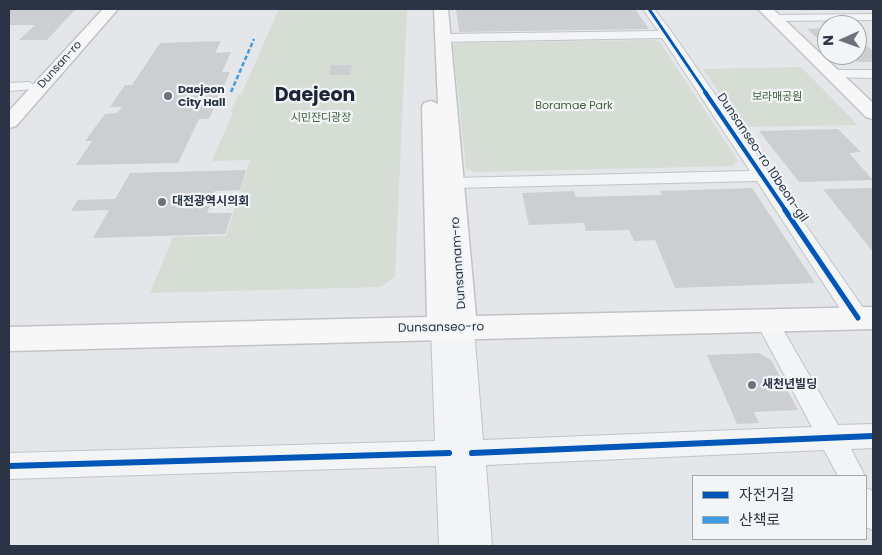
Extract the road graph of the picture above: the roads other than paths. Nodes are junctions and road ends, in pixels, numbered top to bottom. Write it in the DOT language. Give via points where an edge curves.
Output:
graph roads {
  1 [pos="101,9"];
  2 [pos="111,9"];
  3 [pos="426,9"];
  4 [pos="441,9"];
  5 [pos="649,9"];
  6 [pos="770,14"];
  7 [pos="817,17"];
  8 [pos="667,34"];
  9 [pos="443,38"];
  10 [pos="833,74"];
  11 [pos="873,74"];
  12 [pos="29,86"];
  13 [pos="9,87"];
  14 [pos="9,108"];
  15 [pos="872,111"];
  16 [pos="9,122"];
  17 [pos="762,176"];
  18 [pos="453,183"];
  19 [pos="762,204"];
  20 [pos="781,204"];
  21 [pos="866,318"];
  22 [pos="766,320"];
  23 [pos="453,328"];
  24 [pos="10,341"];
  25 [pos="873,436"];
  26 [pos="830,437"];
  27 [pos="460,453"];
  28 [pos="9,466"];
  29 [pos="851,475"];
  30 [pos="867,504"];
  31 [pos="873,516"];
  32 [pos="453,546"];
  33 [pos="478,546"];
  1 -- 12 [label="main road, Dunsan-ro"];
  2 -- 16 [label="main road, Dunsan-ro"];
  3 -- 23 [label="main road, Dunsannam-ro" via="439,290"];
  4 -- 9 [label="main road, Dunsannam-ro"];
  5 -- 8 [label="street, Dunsanseo-ro 10beon-gil"];
  6 -- 7 [label="street"];
  6 -- 10 [label="main road"];
  8 -- 9 [label="street"];
  8 -- 17 [label="street, Dunsanseo-ro 10beon-gil"];
  9 -- 18 [label="main road, Dunsannam-ro"];
  10 -- 11 [label="street"];
  10 -- 15 [label="main road"];
  12 -- 13 [label="street"];
  12 -- 14 [label="main road, Dunsan-ro"];
  17 -- 18 [label="street"];
  17 -- 20 [label="street, Dunsanseo-ro 10beon-gil"];
  18 -- 23 [label="main road, Dunsannam-ro"];
  19 -- 20 [label="street"];
  20 -- 21 [label="street, Dunsanseo-ro 10beon-gil"];
  21 -- 22 [label="main road, Dunsanseo-ro"];
  22 -- 23 [label="main road, Dunsanseo-ro"];
  22 -- 26 [label="street"];
  23 -- 24 [label="main road, Dunsanseo-ro"];
  23 -- 27 [label="street, Dunsannam-ro"];
  25 -- 26 [label="street"];
  26 -- 27 [label="street"];
  26 -- 29 [label="street"];
  27 -- 28 [label="street"];
  27 -- 32 [label="street, Dunsannam-ro"];
  27 -- 33 [label="street, Dunsannam-ro"];
  30 -- 31 [label="street"];
}
